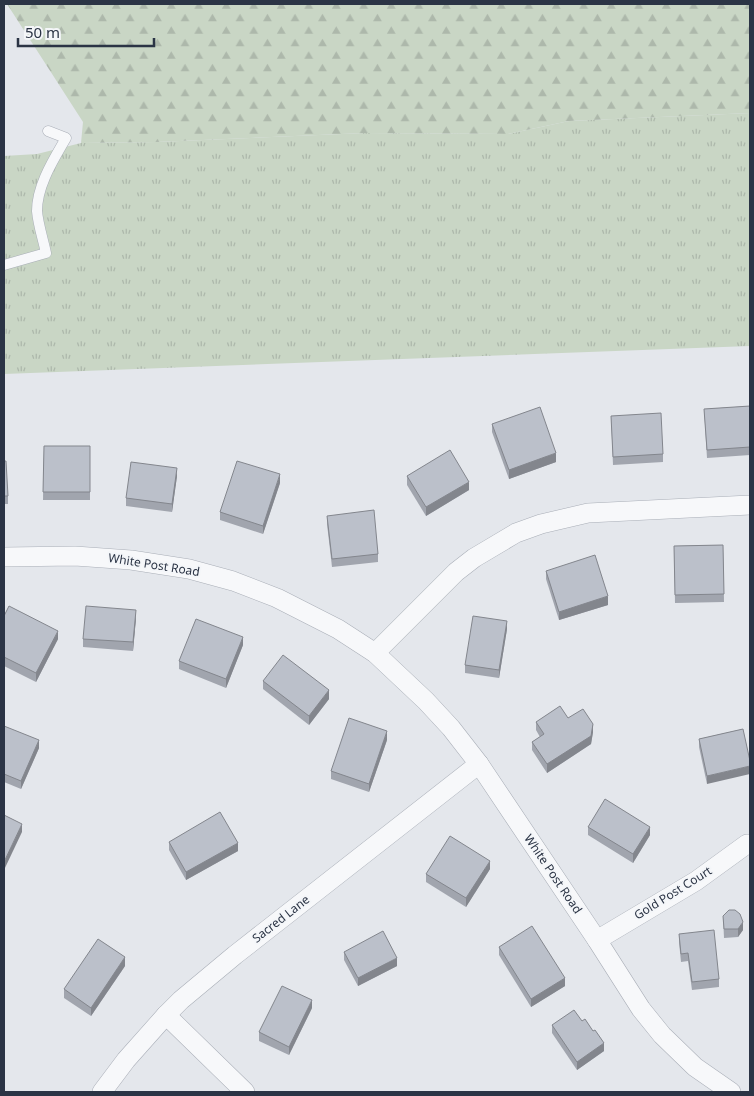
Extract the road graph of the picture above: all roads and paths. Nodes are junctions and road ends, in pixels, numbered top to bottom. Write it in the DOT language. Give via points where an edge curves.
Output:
graph roads {
  1 [pos="48,131"];
  2 [pos="4,266"];
  3 [pos="750,504"];
  4 [pos="4,557"];
  5 [pos="375,653"];
  6 [pos="479,764"];
  7 [pos="747,844"];
  8 [pos="597,940"];
  9 [pos="166,1015"];
  10 [pos="102,1092"];
  11 [pos="245,1092"];
  12 [pos="731,1092"];
  1 -- 2 [label="lane" via="66,138 40,189 37,211 46,253"];
  3 -- 5 [label="street" via="588,513 516,533 456,572"];
  4 -- 5 [label="street, White Post Road" via="75,556 189,569 277,598 338,629"];
  5 -- 6 [label="street, White Post Road" via="426,701"];
  6 -- 8 [label="street, White Post Road"];
  6 -- 9 [label="street, Sacred Lane" via="235,955"];
  7 -- 8 [label="street, Gold Post Court" via="696,880"];
  8 -- 12 [label="street, White Post Road" via="662,1035 695,1067"];
  9 -- 10 [label="street, Sacred Lane"];
  9 -- 11 [label="street"];
}
